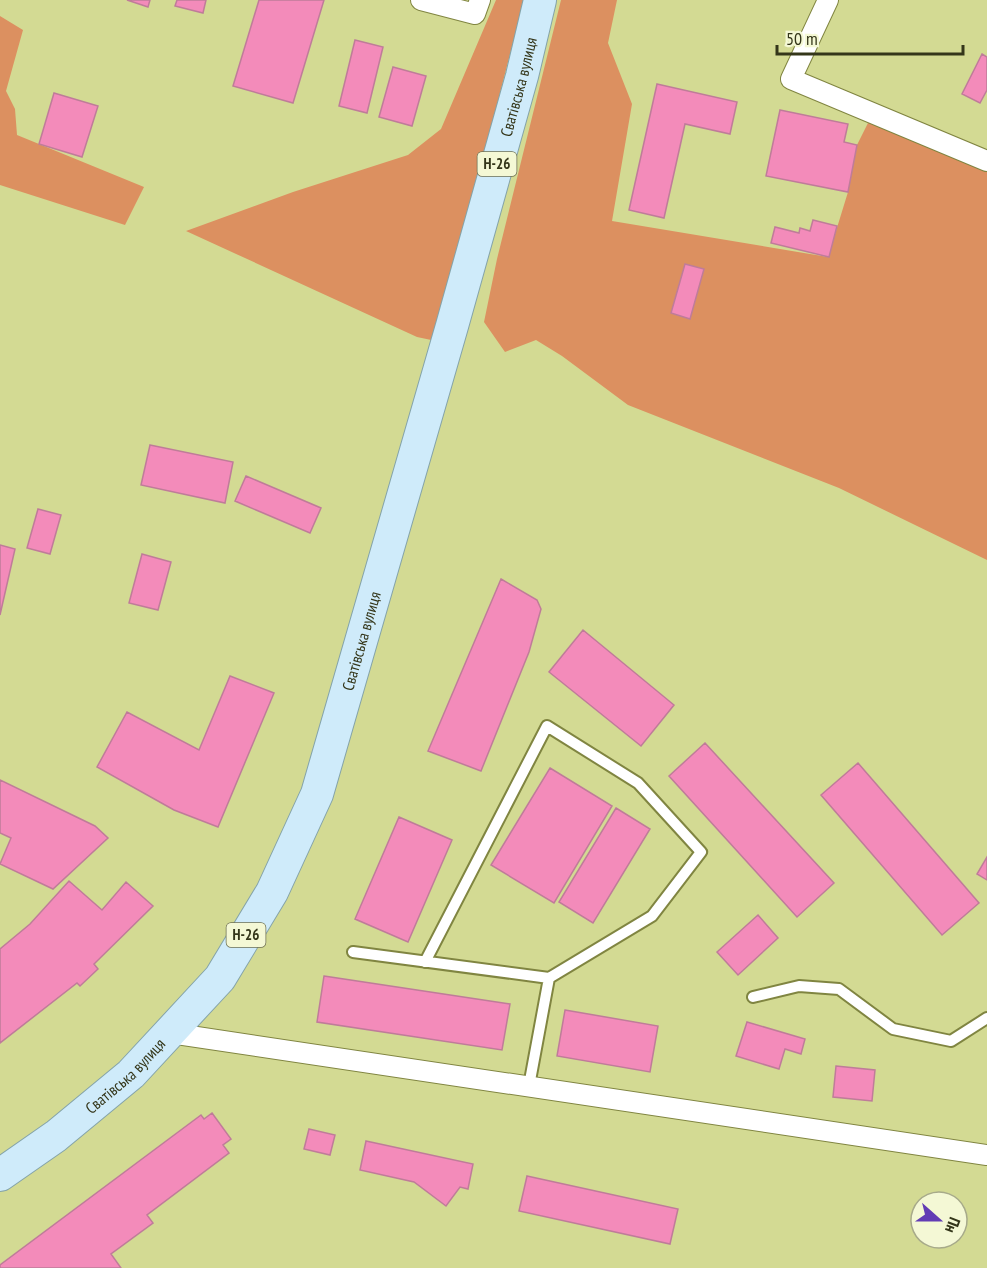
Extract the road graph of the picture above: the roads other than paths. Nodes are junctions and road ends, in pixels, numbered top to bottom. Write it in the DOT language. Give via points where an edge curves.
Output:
graph roads {
  1 [pos="421,0"];
  2 [pos="540,0"];
  3 [pos="828,0"];
  4 [pos="477,7"];
  5 [pos="987,161"];
  6 [pos="353,952"];
  7 [pos="425,962"];
  8 [pos="549,978"];
  9 [pos="753,997"];
  10 [pos="987,1018"];
  11 [pos="170,1033"];
  12 [pos="529,1086"];
  13 [pos="987,1155"];
  14 [pos="0,1175"];
  1 -- 4 [label="street"];
  2 -- 11 [label="main road, Сватівська вулиця / Н-26" via="452,326 317,794 272,892 220,978"];
  3 -- 5 [label="street" via="791,79"];
  6 -- 7 [label="lane"];
  7 -- 8 [label="lane"];
  7 -- 8 [label="lane" via="547,726 638,783 701,852 652,916"];
  8 -- 12 [label="lane"];
  9 -- 10 [label="lane" via="799,986 839,989 893,1029 951,1041"];
  11 -- 12 [label="street"];
  11 -- 14 [label="main road, Сватівська вулиця / Н-26" via="131,1074 56,1136"];
  12 -- 13 [label="street"];
}
